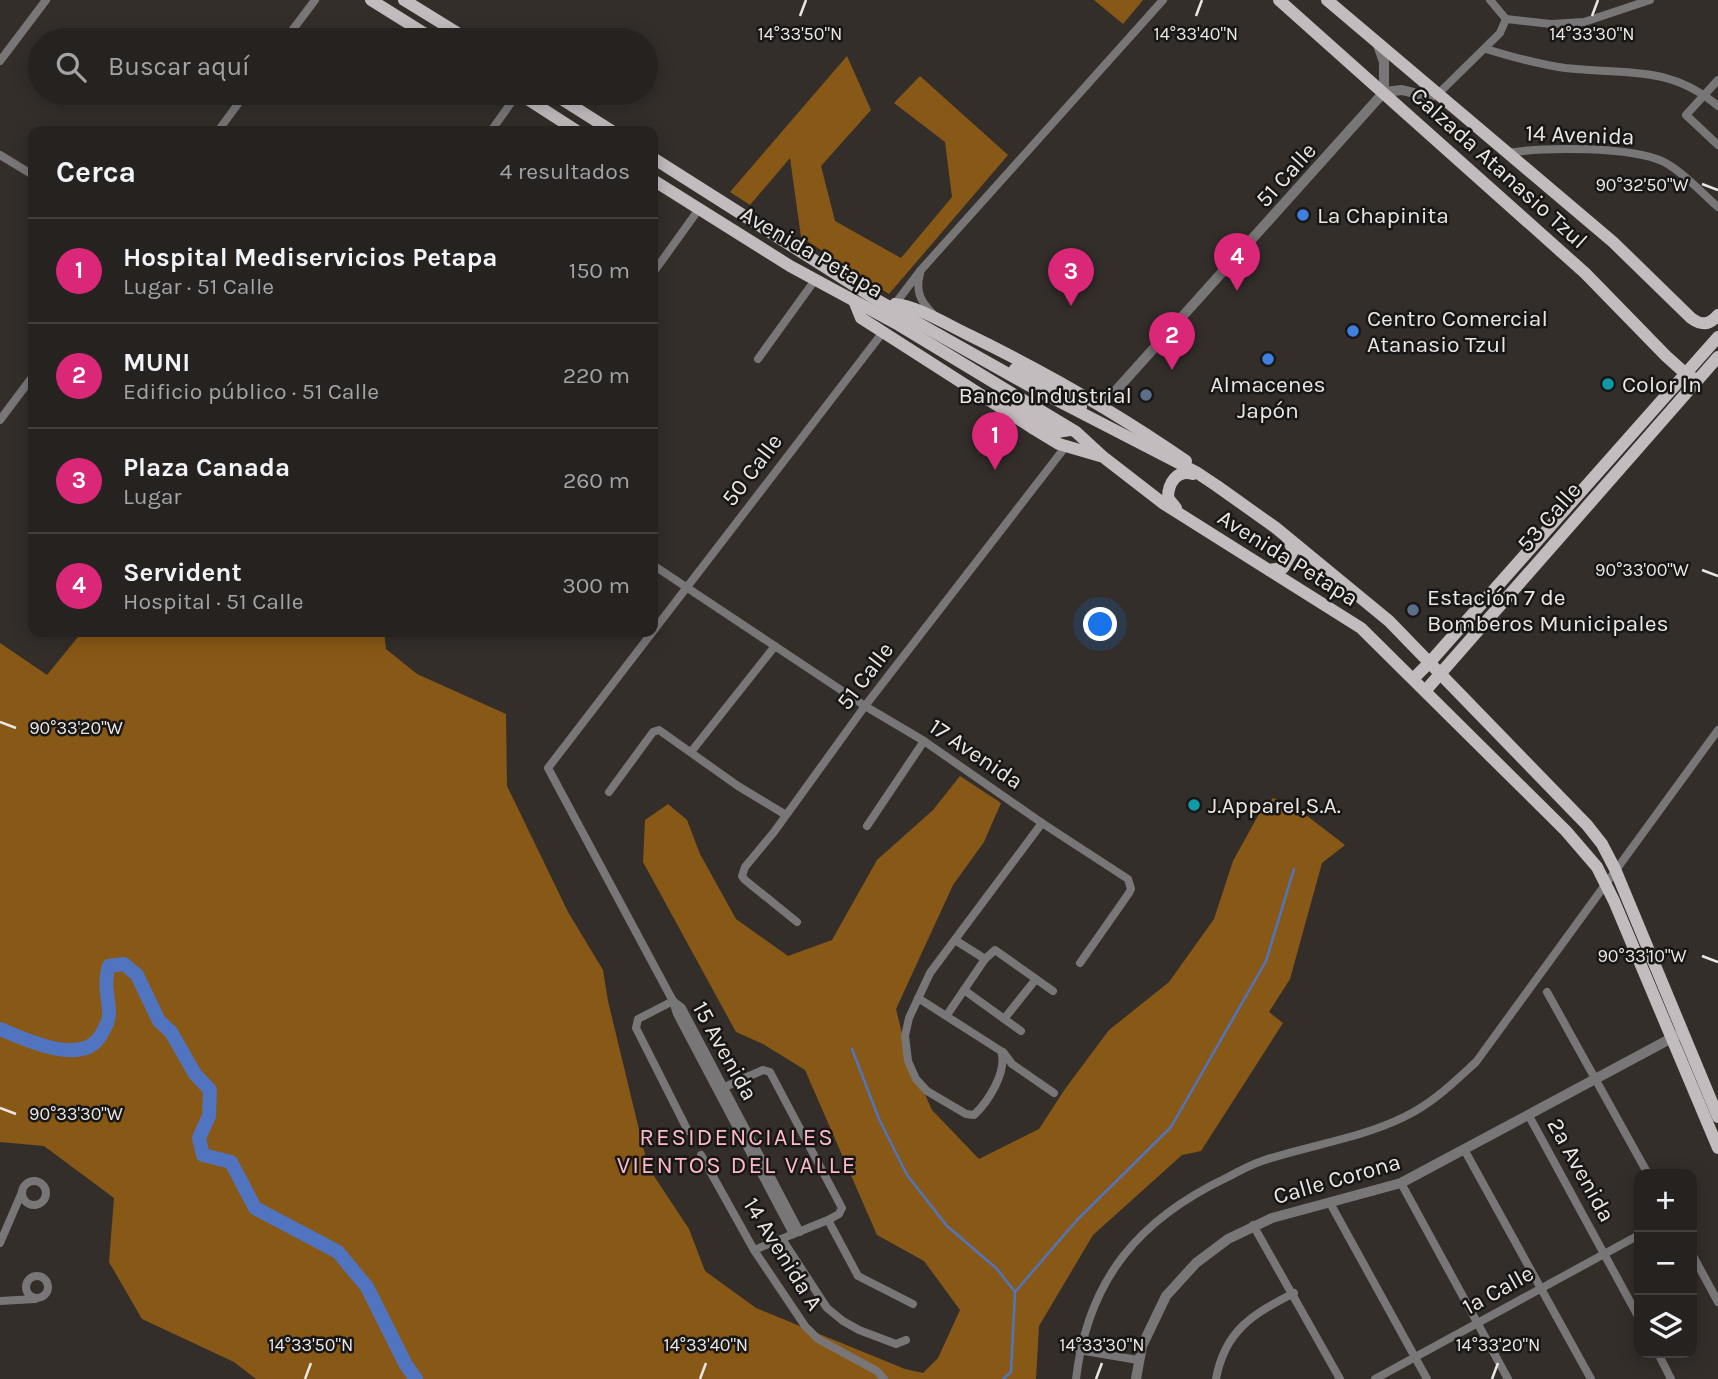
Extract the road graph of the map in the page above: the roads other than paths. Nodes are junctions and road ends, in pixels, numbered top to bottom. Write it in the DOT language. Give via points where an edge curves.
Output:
graph roads {
  1 [pos="46,0"];
  2 [pos="315,0"];
  3 [pos="371,0"];
  4 [pos="404,0"];
  5 [pos="1163,0"];
  6 [pos="1279,0"];
  7 [pos="1327,0"];
  8 [pos="1490,0"];
  9 [pos="1650,0"];
  10 [pos="1506,19"];
  11 [pos="294,28"];
  12 [pos="416,28"];
  13 [pos="450,28"];
  14 [pos="1376,39"];
  15 [pos="1486,49"];
  16 [pos="0,61"];
  17 [pos="1718,80"];
  18 [pos="1384,92"];
  19 [pos="1439,93"];
  20 [pos="1703,94"];
  21 [pos="237,105"];
  22 [pos="509,105"];
  23 [pos="537,105"];
  24 [pos="571,105"];
  25 [pos="1718,106"];
  26 [pos="222,126"];
  27 [pos="495,126"];
  28 [pos="569,126"];
  29 [pos="604,126"];
  30 [pos="1718,145"];
  31 [pos="1508,153"];
  32 [pos="0,155"];
  33 [pos="658,161"];
  34 [pos="28,172"];
  35 [pos="658,183"];
  36 [pos="1718,207"];
  37 [pos="699,209"];
  38 [pos="658,265"];
  39 [pos="920,271"];
  40 [pos="815,281"];
  41 [pos="877,300"];
  42 [pos="855,303"];
  43 [pos="895,304"];
  44 [pos="1718,315"];
  45 [pos="943,323"];
  46 [pos="883,332"];
  47 [pos="1718,337"];
  48 [pos="1666,356"];
  49 [pos="1713,356"];
  50 [pos="758,359"];
  51 [pos="1695,372"];
  52 [pos="28,383"];
  53 [pos="1102,406"];
  54 [pos="1655,409"];
  55 [pos="1082,410"];
  56 [pos="0,420"];
  57 [pos="1070,430"];
  58 [pos="1066,446"];
  59 [pos="1102,456"];
  60 [pos="1196,472"];
  61 [pos="1212,483"];
  62 [pos="1189,520"];
  63 [pos="1288,539"];
  64 [pos="658,568"];
  65 [pos="1269,570"];
  66 [pos="687,587"];
  67 [pos="658,625"];
  68 [pos="649,637"];
  69 [pos="775,646"];
  70 [pos="1430,662"];
  71 [pos="1441,673"];
  72 [pos="1414,678"];
  73 [pos="1426,690"];
  74 [pos="865,706"];
  75 [pos="1718,730"];
  76 [pos="924,741"];
  77 [pos="691,752"];
  78 [pos="548,768"];
  79 [pos="609,792"];
  80 [pos="786,815"];
  81 [pos="1042,823"];
  82 [pos="867,826"];
  83 [pos="1615,869"];
  84 [pos="1606,882"];
  85 [pos="797,922"];
  86 [pos="955,940"];
  87 [pos="985,959"];
  88 [pos="1080,963"];
  89 [pos="1036,979"];
  90 [pos="964,990"];
  91 [pos="1053,991"];
  92 [pos="1547,992"];
  93 [pos="918,998"];
  94 [pos="673,1001"];
  95 [pos="947,1015"];
  96 [pos="1004,1019"];
  97 [pos="1021,1031"];
  98 [pos="1678,1034"];
  99 [pos="1000,1051"];
  100 [pos="1595,1078"];
  101 [pos="721,1089"];
  102 [pos="1054,1093"];
  103 [pos="1528,1116"];
  104 [pos="1718,1117"];
  105 [pos="688,1131"];
  106 [pos="1718,1148"];
  107 [pos="1465,1151"];
  108 [pos="701,1155"];
  109 [pos="1645,1169"];
  110 [pos="1401,1183"];
  111 [pos="22,1192"];
  112 [pos="1329,1203"];
  113 [pos="828,1220"];
  114 [pos="1254,1225"];
  115 [pos="797,1233"];
  116 [pos="1634,1238"];
  117 [pos="782,1239"];
  118 [pos="0,1243"];
  119 [pos="754,1250"];
  120 [pos="1605,1253"];
  121 [pos="1697,1263"];
  122 [pos="1541,1288"];
  123 [pos="1294,1293"];
  124 [pos="38,1299"];
  125 [pos="0,1301"];
  126 [pos="1718,1302"];
  127 [pos="913,1304"];
  128 [pos="1634,1308"];
  129 [pos="1477,1323"];
  130 [pos="906,1340"];
  131 [pos="1079,1350"];
  132 [pos="1415,1358"];
  133 [pos="1660,1358"];
  134 [pos="1138,1360"];
  135 [pos="884,1379"];
  136 [pos="1076,1379"];
  137 [pos="1136,1379"];
  138 [pos="1216,1379"];
  139 [pos="1340,1379"];
  140 [pos="1375,1379"];
  141 [pos="1427,1379"];
  142 [pos="1508,1379"];
  143 [pos="1591,1379"];
  144 [pos="1671,1379"];
  1 -- 16 [label="street"];
  2 -- 11 [label="street"];
  3 -- 12 [label="main road"];
  4 -- 13 [label="main road"];
  5 -- 39 [label="street"];
  6 -- 18 [label="main road, Calzada Atanasio Tzul"];
  7 -- 14 [label="main road, Calzada Atanasio Tzul"];
  8 -- 10 [label="street"];
  9 -- 10 [label="street" via="1584,22"];
  10 -- 15 [label="street"];
  14 -- 18 [label="street" via="1384,62"];
  14 -- 19 [label="main road, Calzada Atanasio Tzul"];
  15 -- 19 [label="street"];
  15 -- 20 [label="street" via="1564,68 1651,74 1685,83"];
  17 -- 20 [label="street"];
  18 -- 19 [label="street" via="1402,90 1430,97"];
  18 -- 48 [label="main road, Calzada Atanasio Tzul" via="1585,273"];
  18 -- 53 [label="street, 51 Calle"];
  19 -- 31 [label="main road, Calzada Atanasio Tzul"];
  20 -- 25 [label="street"];
  20 -- 30 [label="street" via="1686,115"];
  21 -- 26 [label="street"];
  22 -- 27 [label="street"];
  23 -- 28 [label="main road"];
  24 -- 29 [label="main road"];
  31 -- 36 [label="street, 14 Avenida" via="1588,149 1654,158 1673,168"];
  31 -- 44 [label="main road, Calzada Atanasio Tzul" via="1613,242 1698,323 1709,323"];
  32 -- 34 [label="street"];
  33 -- 41 [label="main road, Avenida Petapa"];
  35 -- 37 [label="main road, Avenida Petapa"];
  37 -- 38 [label="street"];
  37 -- 40 [label="main road, Avenida Petapa"];
  39 -- 43 [label="street"];
  39 -- 45 [label="street" via="918,295"];
  40 -- 42 [label="main road, Avenida Petapa"];
  40 -- 50 [label="street"];
  41 -- 43 [label="main road"];
  41 -- 60 [label="main road, Avenida Petapa"];
  42 -- 46 [label="main road" via="861,318"];
  42 -- 57 [label="main road" via="1021,412 1057,432"];
  42 -- 59 [label="main road, Avenida Petapa" via="1076,432"];
  43 -- 45 [label="main road"];
  43 -- 55 [label="main road" via="1075,399"];
  45 -- 53 [label="main road"];
  46 -- 58 [label="main road"];
  46 -- 66 [label="street, 50 Calle"];
  47 -- 49 [label="main road"];
  48 -- 51 [label="main road, Calzada Atanasio Tzul"];
  48 -- 54 [label="main road" via="1672,377"];
  49 -- 51 [label="main road"];
  51 -- 54 [label="main road, 53 Calle"];
  51 -- 71 [label="main road, 53 Calle"];
  52 -- 56 [label="street"];
  53 -- 60 [label="main road" via="1188,462"];
  54 -- 70 [label="main road, 53 Calle"];
  58 -- 59 [label="main road"];
  58 -- 74 [label="street, 51 Calle"];
  59 -- 62 [label="main road, Avenida Petapa"];
  60 -- 61 [label="main road, Avenida Petapa"];
  61 -- 62 [label="main road" via="1185,472 1172,483 1168,498"];
  61 -- 63 [label="main road, Avenida Petapa"];
  62 -- 65 [label="main road, Avenida Petapa"];
  63 -- 65 [label="main road" via="1293,551 1289,561 1283,568"];
  63 -- 70 [label="main road, Avenida Petapa" via="1389,621"];
  64 -- 66 [label="street, 17 Avenida"];
  65 -- 72 [label="main road, Avenida Petapa" via="1346,617"];
  66 -- 67 [label="street, 50 Calle"];
  66 -- 69 [label="street, 17 Avenida"];
  68 -- 78 [label="street, 50 Calle"];
  69 -- 74 [label="street, 17 Avenida"];
  69 -- 77 [label="street"];
  70 -- 71 [label="main road, Avenida Petapa"];
  70 -- 72 [label="main road, 53 Calle"];
  71 -- 73 [label="main road, 53 Calle"];
  71 -- 83 [label="main road, Avenida Petapa" via="1587,825"];
  72 -- 73 [label="main road, Avenida Petapa"];
  73 -- 84 [label="main road, Avenida Petapa" via="1566,831"];
  74 -- 76 [label="street, 17 Avenida"];
  74 -- 80 [label="street, 51 Calle"];
  75 -- 83 [label="street"];
  76 -- 81 [label="street, 17 Avenida"];
  76 -- 82 [label="street"];
  77 -- 79 [label="street" via="656,730"];
  77 -- 80 [label="street"];
  78 -- 94 [label="street, 15 Avenida"];
  80 -- 85 [label="street, 51 Calle" via="742,876"];
  81 -- 86 [label="street"];
  81 -- 88 [label="street, 17 Avenida" via="1131,884 1129,894"];
  83 -- 84 [label="street"];
  83 -- 98 [label="main road, Avenida Petapa"];
  84 -- 98 [label="main road, Avenida Petapa"];
  84 -- 131 [label="street" via="1476,1062 1436,1098 1372,1131 1260,1161 1175,1206 1116,1264 1089,1317"];
  86 -- 87 [label="street"];
  86 -- 93 [label="street"];
  87 -- 89 [label="street" via="995,950"];
  87 -- 90 [label="street"];
  89 -- 91 [label="street"];
  89 -- 96 [label="street"];
  90 -- 95 [label="street"];
  90 -- 96 [label="street"];
  92 -- 100 [label="street"];
  93 -- 95 [label="street"];
  93 -- 99 [label="street" via="905,1037 908,1061 927,1091 976,1114 1001,1070"];
  94 -- 101 [label="street, 15 Avenida" via="682,1008"];
  94 -- 105 [label="street" via="638,1019 636,1028"];
  95 -- 99 [label="street"];
  96 -- 97 [label="street"];
  98 -- 100 [label="street, Calle Corona"];
  98 -- 104 [label="main road, Avenida Petapa"];
  98 -- 106 [label="main road, Avenida Petapa"];
  99 -- 102 [label="street"];
  100 -- 103 [label="street, Calle Corona"];
  100 -- 109 [label="street"];
  101 -- 113 [label="street" via="763,1070 770,1072 842,1208"];
  101 -- 115 [label="street, 15 Avenida"];
  103 -- 107 [label="street, Calle Corona"];
  103 -- 120 [label="street, 2a Avenida"];
  107 -- 110 [label="street, Calle Corona"];
  107 -- 122 [label="street"];
  108 -- 119 [label="street, 14 Avenida A"];
  110 -- 112 [label="street, Calle Corona"];
  110 -- 129 [label="street"];
  111 -- 118 [label="street"];
  112 -- 114 [label="street, Calle Corona"];
  112 -- 132 [label="street"];
  113 -- 115 [label="street"];
  113 -- 127 [label="street" via="858,1276"];
  114 -- 123 [label="street"];
  114 -- 134 [label="street, Calle Corona" via="1211,1251 1181,1277 1158,1311"];
  115 -- 117 [label="street"];
  116 -- 120 [label="street, 1a Calle"];
  117 -- 119 [label="street"];
  117 -- 130 [label="street" via="827,1308 843,1321 896,1344"];
  119 -- 135 [label="street, 14 Avenida A" via="818,1339"];
  120 -- 122 [label="street, 1a Calle"];
  120 -- 128 [label="street, 2a Avenida"];
  121 -- 126 [label="street"];
  122 -- 129 [label="street, 1a Calle"];
  122 -- 143 [label="street"];
  123 -- 138 [label="street" via="1237,1330"];
  123 -- 139 [label="street"];
  124 -- 125 [label="street"];
  129 -- 132 [label="street, 1a Calle"];
  129 -- 142 [label="street"];
  131 -- 134 [label="street"];
  131 -- 136 [label="street"];
  132 -- 140 [label="street, 1a Calle"];
  132 -- 141 [label="street"];
  133 -- 144 [label="street"];
  134 -- 137 [label="street, Calle Corona"];
}
